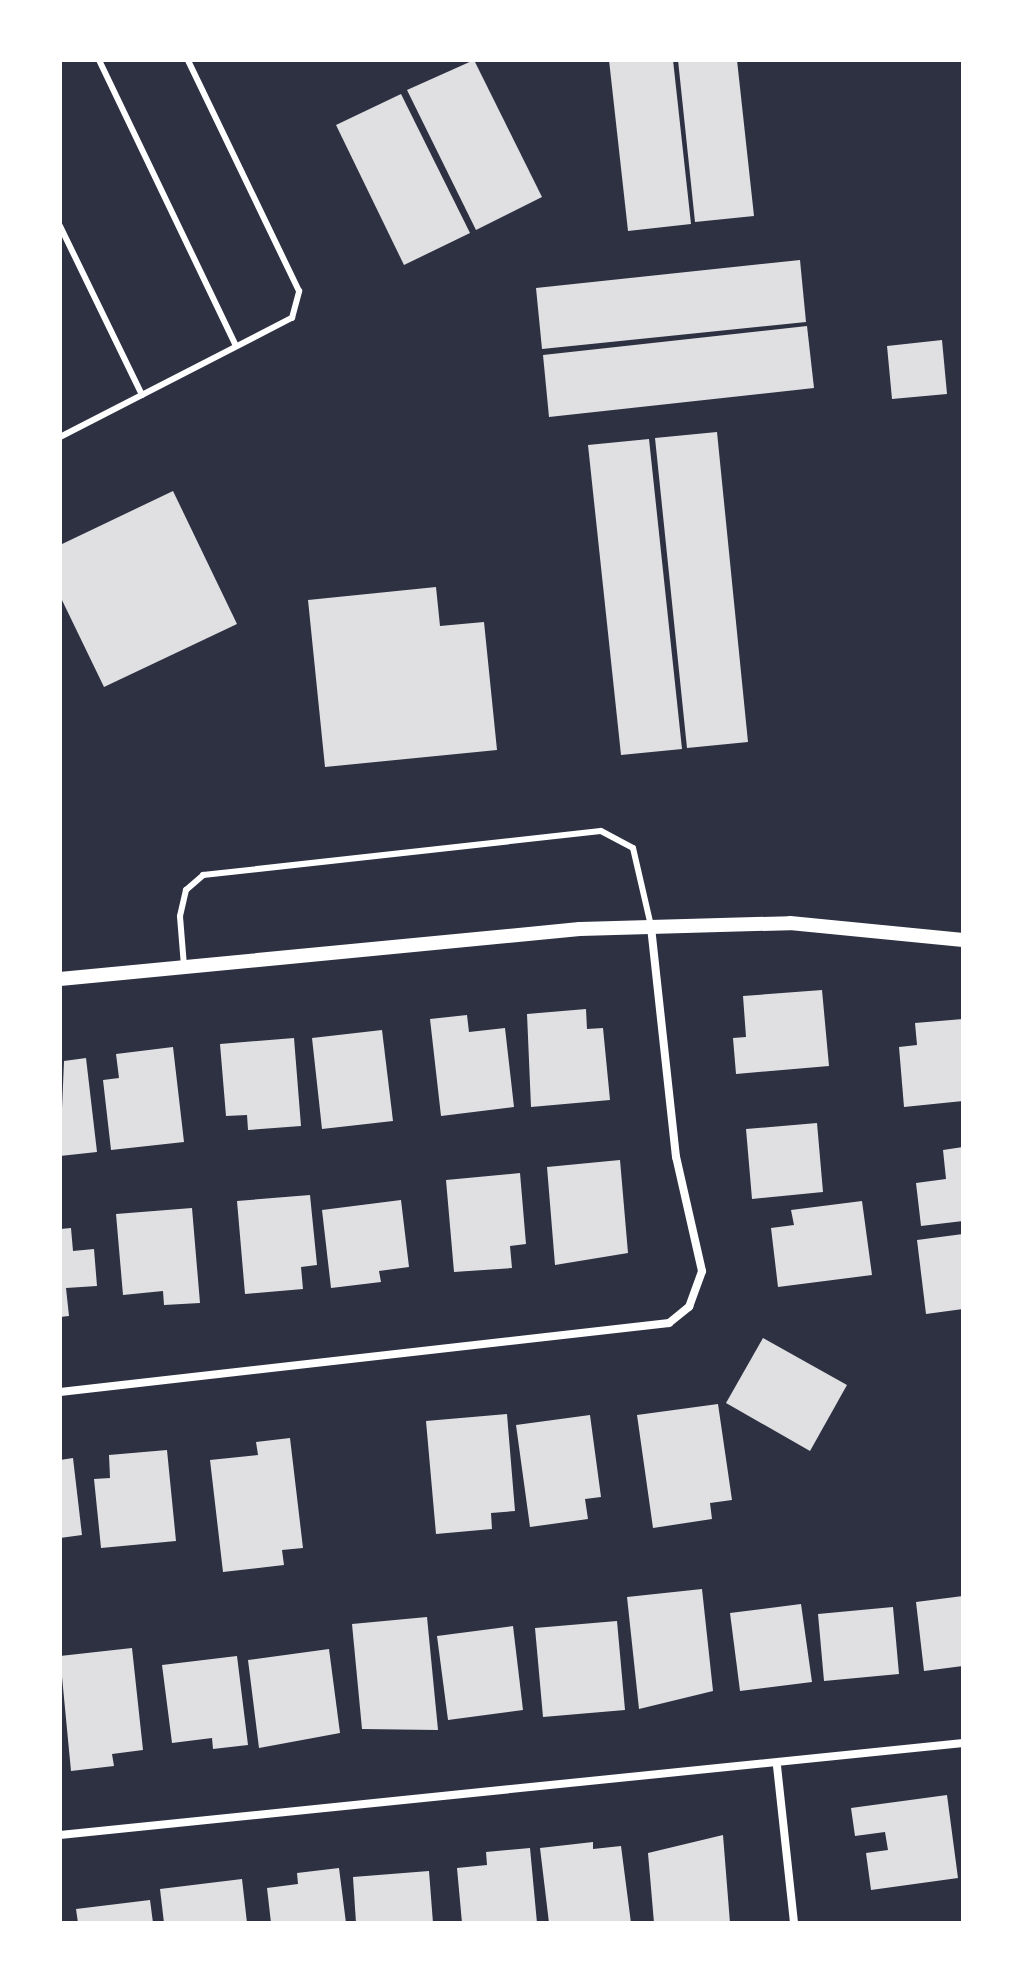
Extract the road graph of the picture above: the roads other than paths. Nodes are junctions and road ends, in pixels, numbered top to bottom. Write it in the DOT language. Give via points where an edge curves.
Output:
graph roads {
  1 [pos="99,60"];
  2 [pos="188,60"];
  3 [pos="60,226"];
  4 [pos="236,346"];
  5 [pos="142,395"];
  6 [pos="60,437"];
  7 [pos="651,927"];
  8 [pos="963,940"];
  9 [pos="184,966"];
  10 [pos="60,979"];
  11 [pos="60,1392"];
  12 [pos="963,1743"];
  13 [pos="777,1766"];
  14 [pos="60,1835"];
  15 [pos="794,1923"];
  1 -- 4 [label="lane"];
  2 -- 4 [label="lane" via="299,291 292,318"];
  3 -- 5 [label="lane"];
  4 -- 5 [label="lane"];
  5 -- 6 [label="lane"];
  7 -- 8 [label="street" via="790,923"];
  7 -- 9 [label="street"];
  7 -- 9 [label="lane" via="645,875 633,848 601,831 203,875 186,890 180,916"];
  7 -- 11 [label="street" via="676,1157 702,1271 689,1307 642,1331"];
  9 -- 10 [label="street"];
  12 -- 13 [label="street"];
  13 -- 14 [label="street"];
  13 -- 15 [label="street"];
}
